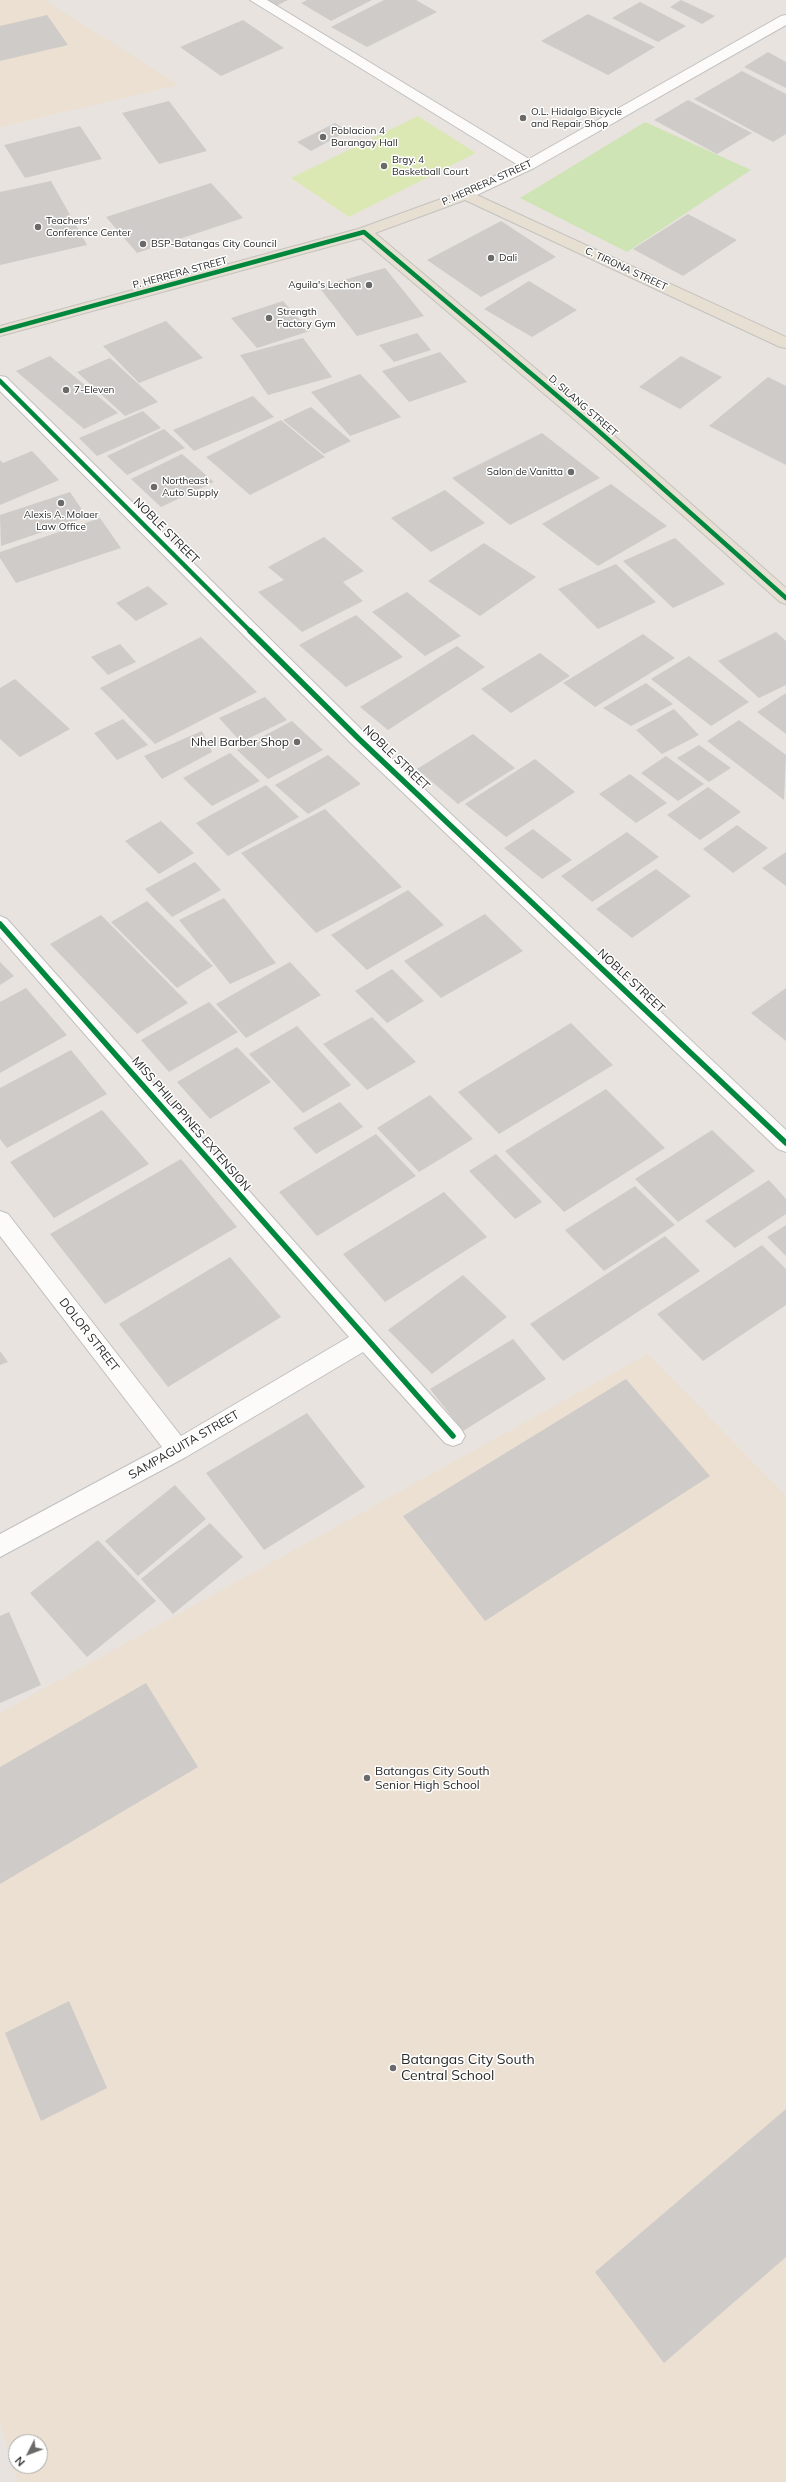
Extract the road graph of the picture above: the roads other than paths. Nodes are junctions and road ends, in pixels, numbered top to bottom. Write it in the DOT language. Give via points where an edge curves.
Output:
graph roads {
  1 [pos="257,0"];
  2 [pos="786,19"];
  3 [pos="529,165"];
  4 [pos="466,195"];
  5 [pos="364,232"];
  6 [pos="0,331"];
  7 [pos="786,343"];
  8 [pos="0,381"];
  9 [pos="786,598"];
  10 [pos="0,924"];
  11 [pos="786,1143"];
  12 [pos="0,1220"];
  13 [pos="365,1339"];
  14 [pos="453,1436"];
  15 [pos="178,1450"];
  16 [pos="0,1546"];
  1 -- 3 [label="street"];
  2 -- 3 [label="street, P. HERRERA STREET"];
  3 -- 4 [label="street, P. HERRERA STREET"];
  4 -- 5 [label="main road, P. HERRERA STREET"];
  4 -- 7 [label="main road, C. TIRONA STREET"];
  5 -- 6 [label="main road, P. HERRERA STREET"];
  5 -- 9 [label="main road, D. SILANG STREET" via="594,427"];
  8 -- 11 [label="street, NOBLE STREET" via="359,739"];
  10 -- 13 [label="street, MISS PHILIPPINES EXTENSION"];
  12 -- 15 [label="street, DOLOR STREET"];
  13 -- 14 [label="street, MISS PHILIPPINES EXTENSION"];
  13 -- 15 [label="street, SAMPAGUITA STREET"];
  15 -- 16 [label="street, SAMPAGUITA STREET"];
}
